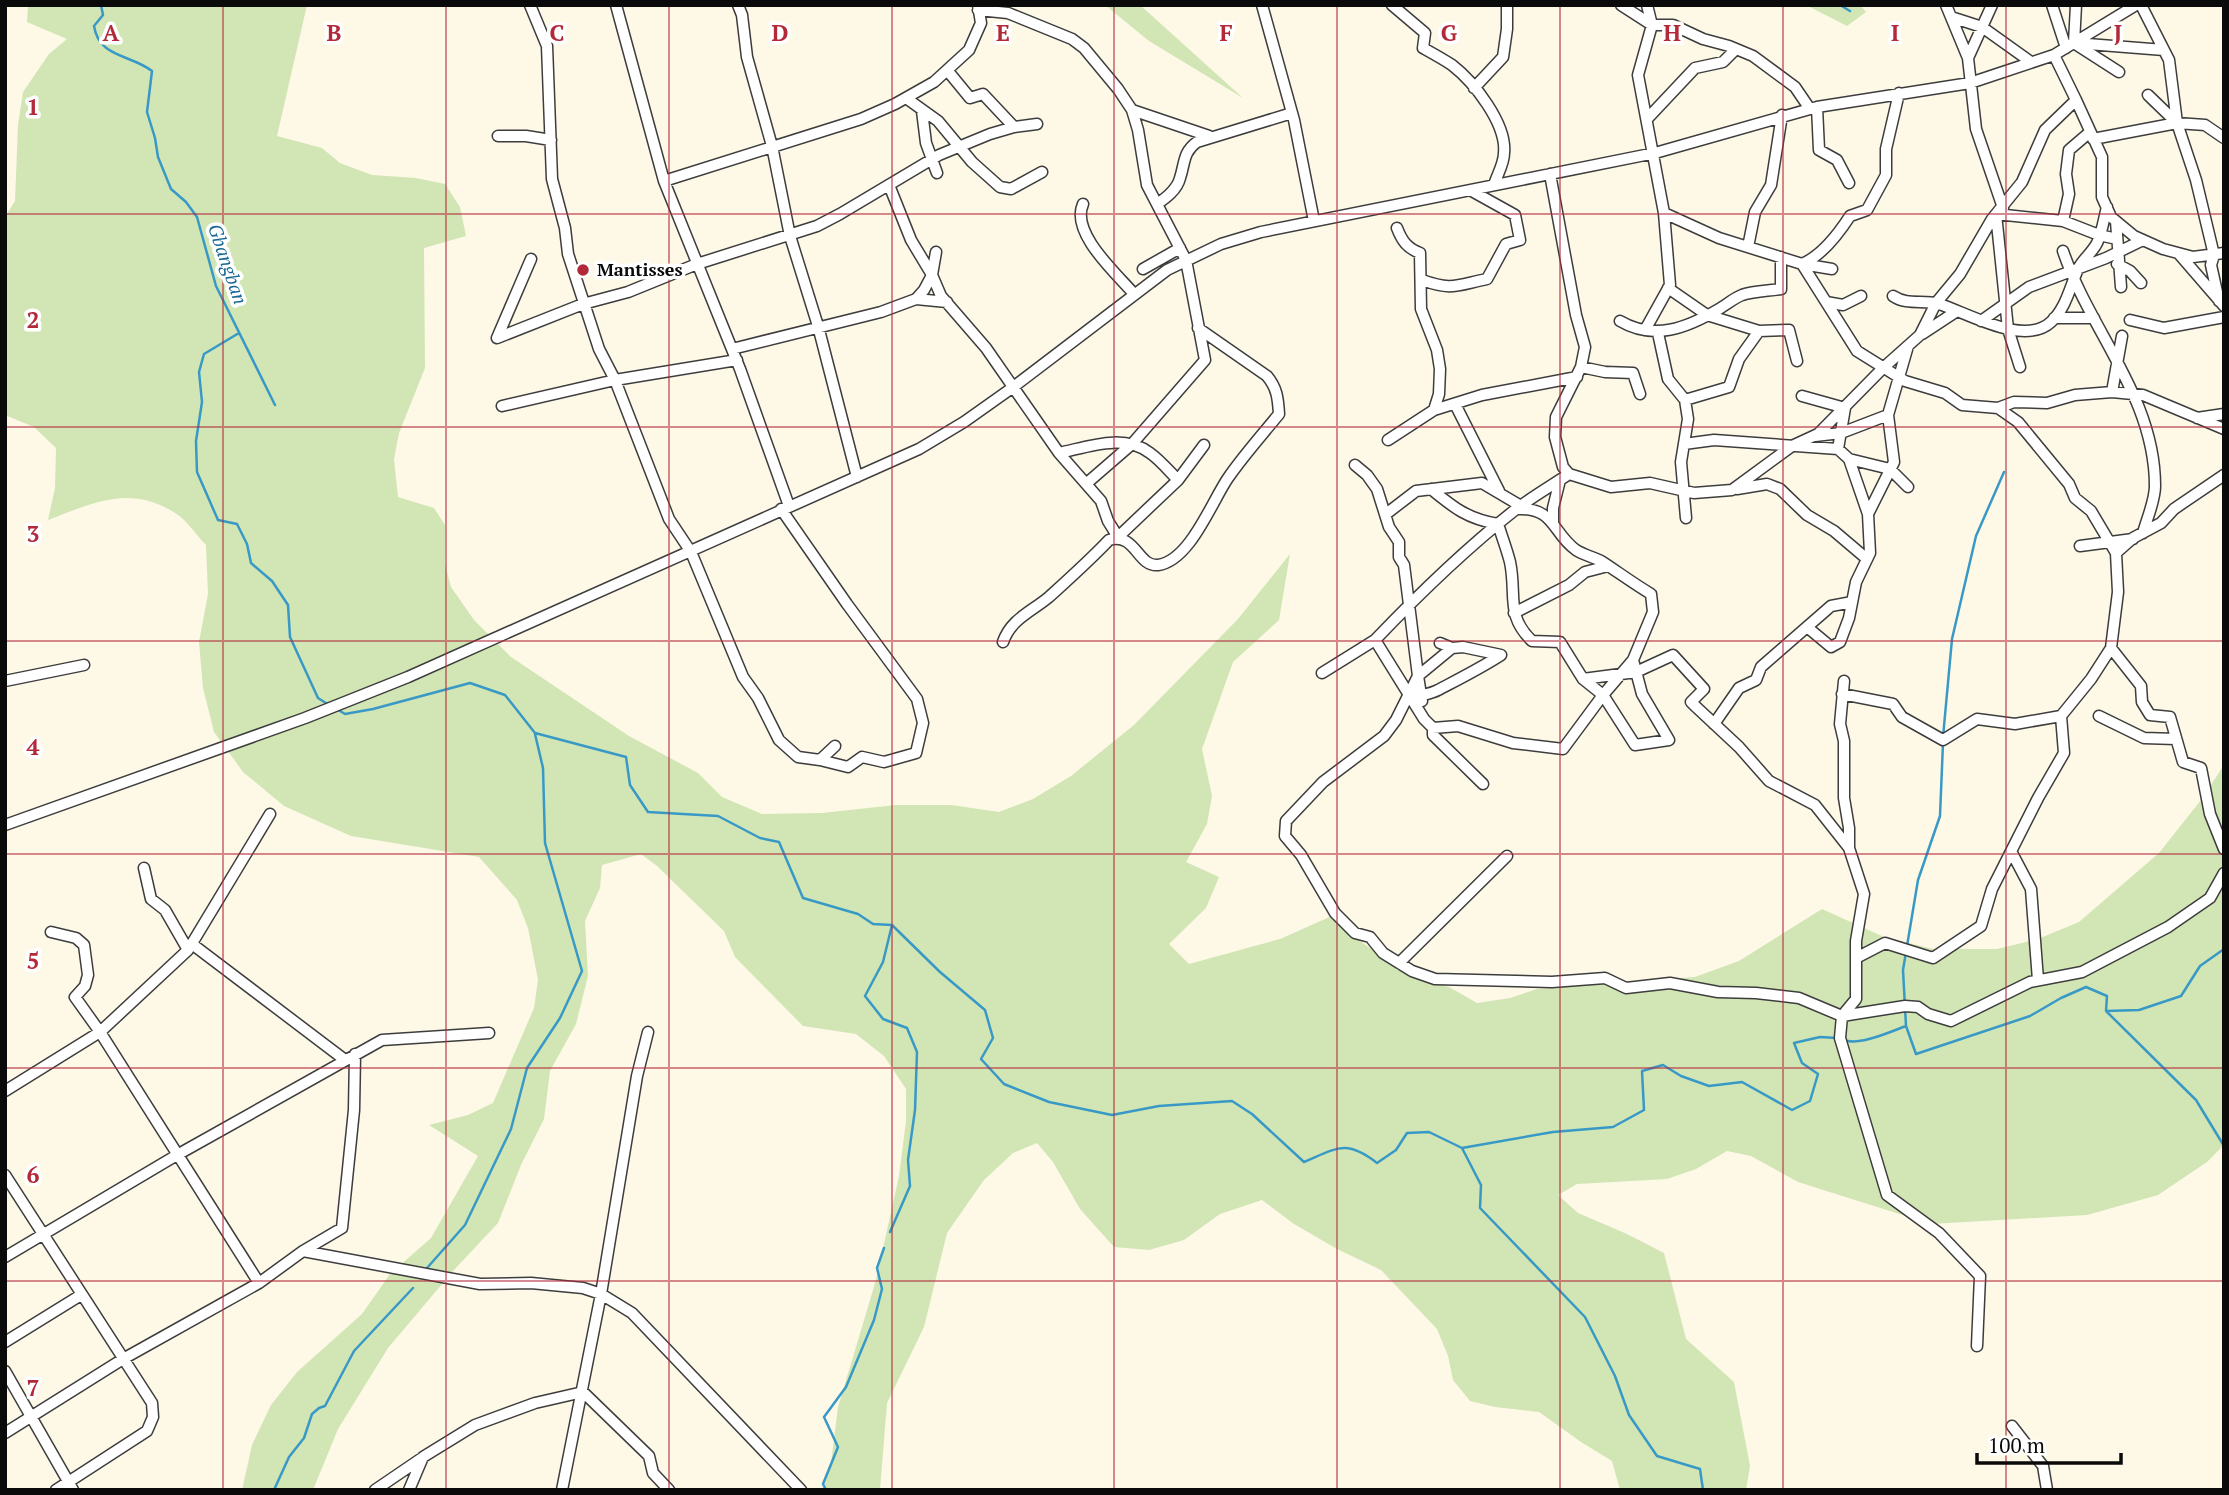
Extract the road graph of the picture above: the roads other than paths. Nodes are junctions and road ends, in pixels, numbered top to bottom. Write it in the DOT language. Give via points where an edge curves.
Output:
graph roads {
  1 [pos="530,5"];
  2 [pos="617,5"];
  3 [pos="738,5"];
  4 [pos="1262,5"];
  5 [pos="1507,5"];
  6 [pos="1621,5"];
  7 [pos="1647,5"];
  8 [pos="1946,5"];
  9 [pos="1992,5"];
  10 [pos="2052,5"];
  11 [pos="2076,5"];
  12 [pos="2141,5"];
  13 [pos="1395,6"];
  14 [pos="2130,7"];
  15 [pos="978,8"];
  16 [pos="1951,17"];
  17 [pos="1652,25"];
  18 [pos="1982,27"];
  19 [pos="2070,45"];
  20 [pos="1736,48"];
  21 [pos="2164,50"];
  22 [pos="2054,55"];
  23 [pos="1968,58"];
  24 [pos="2031,62"];
  25 [pos="947,71"];
  26 [pos="2119,72"];
  27 [pos="1970,83"];
  28 [pos="1474,88"];
  29 [pos="1899,93"];
  30 [pos="2148,94"];
  31 [pos="906,97"];
  32 [pos="2076,100"];
  33 [pos="1814,108"];
  34 [pos="1132,110"];
  35 [pos="922,111"];
  36 [pos="1292,113"];
  37 [pos="1782,115"];
  38 [pos="1647,119"];
  39 [pos="2177,123"];
  40 [pos="1037,124"];
  41 [pos="1014,127"];
  42 [pos="2092,135"];
  43 [pos="498,136"];
  44 [pos="1209,136"];
  45 [pos="2224,138"];
  46 [pos="551,140"];
  47 [pos="772,146"];
  48 [pos="960,146"];
  49 [pos="1655,153"];
  50 [pos="933,158"];
  51 [pos="1042,172"];
  52 [pos="937,173"];
  53 [pos="1550,174"];
  54 [pos="664,181"];
  55 [pos="1849,183"];
  56 [pos="890,185"];
  57 [pos="1494,185"];
  58 [pos="1470,190"];
  59 [pos="1083,204"];
  60 [pos="1157,204"];
  61 [pos="2106,207"];
  62 [pos="1664,212"];
  63 [pos="2001,212"];
  64 [pos="1314,221"];
  65 [pos="2063,221"];
  66 [pos="2116,221"];
  67 [pos="1397,228"];
  68 [pos="2099,235"];
  69 [pos="790,236"];
  70 [pos="2118,239"];
  71 [pos="2143,240"];
  72 [pos="1748,247"];
  73 [pos="1180,248"];
  74 [pos="936,251"];
  75 [pos="2063,251"];
  76 [pos="2118,252"];
  77 [pos="2179,254"];
  78 [pos="2219,254"];
  79 [pos="1781,257"];
  80 [pos="2106,258"];
  81 [pos="531,259"];
  82 [pos="1186,260"];
  83 [pos="697,264"];
  84 [pos="1802,264"];
  85 [pos="2119,265"];
  86 [pos="1143,269"];
  87 [pos="1832,269"];
  88 [pos="2074,272"];
  89 [pos="932,275"];
  90 [pos="1422,280"];
  91 [pos="2141,283"];
  92 [pos="2121,286"];
  93 [pos="1668,288"];
  94 [pos="1134,294"];
  95 [pos="1861,296"];
  96 [pos="1893,296"];
  97 [pos="916,299"];
  98 [pos="947,302"];
  99 [pos="1826,302"];
  100 [pos="1936,303"];
  101 [pos="583,304"];
  102 [pos="2005,304"];
  103 [pos="2221,304"];
  104 [pos="1956,311"];
  105 [pos="1707,316"];
  106 [pos="2224,317"];
  107 [pos="2054,318"];
  108 [pos="2094,318"];
  109 [pos="2130,320"];
  110 [pos="1620,321"];
  111 [pos="1981,321"];
  112 [pos="818,327"];
  113 [pos="1198,328"];
  114 [pos="2008,329"];
  115 [pos="1645,330"];
  116 [pos="1759,331"];
  117 [pos="1658,333"];
  118 [pos="1920,335"];
  119 [pos="2122,336"];
  120 [pos="1908,346"];
  121 [pos="732,349"];
  122 [pos="737,360"];
  123 [pos="1797,361"];
  124 [pos="2116,361"];
  125 [pos="2020,367"];
  126 [pos="1884,368"];
  127 [pos="1579,372"];
  128 [pos="1899,377"];
  129 [pos="615,380"];
  130 [pos="1012,388"];
  131 [pos="2112,391"];
  132 [pos="1640,394"];
  133 [pos="2135,395"];
  134 [pos="1802,396"];
  135 [pos="1685,400"];
  136 [pos="1455,404"];
  137 [pos="502,406"];
  138 [pos="1845,408"];
  139 [pos="1998,408"];
  140 [pos="1434,410"];
  141 [pos="2224,414"];
  142 [pos="1888,415"];
  143 [pos="2197,418"];
  144 [pos="2224,429"];
  145 [pos="1841,433"];
  146 [pos="1815,436"];
  147 [pos="1388,440"];
  148 [pos="1132,444"];
  149 [pos="1684,444"];
  150 [pos="1204,445"];
  151 [pos="1792,446"];
  152 [pos="1838,449"];
  153 [pos="1059,453"];
  154 [pos="1849,459"];
  155 [pos="1355,465"];
  156 [pos="1890,470"];
  157 [pos="2224,475"];
  158 [pos="857,477"];
  159 [pos="1564,477"];
  160 [pos="1178,480"];
  161 [pos="1087,483"];
  162 [pos="1908,487"];
  163 [pos="1431,489"];
  164 [pos="1682,490"];
  165 [pos="1732,490"];
  166 [pos="1500,494"];
  167 [pos="1519,507"];
  168 [pos="785,508"];
  169 [pos="1386,514"];
  170 [pos="1868,514"];
  171 [pos="1686,518"];
  172 [pos="1553,522"];
  173 [pos="1498,524"];
  174 [pos="2138,536"];
  175 [pos="1118,537"];
  176 [pos="2109,543"];
  177 [pos="2080,545"];
  178 [pos="691,552"];
  179 [pos="2116,553"];
  180 [pos="1867,559"];
  181 [pos="1608,566"];
  182 [pos="1852,602"];
  183 [pos="1409,605"];
  184 [pos="1514,613"];
  185 [pos="1807,627"];
  186 [pos="1375,640"];
  187 [pos="1003,642"];
  188 [pos="1440,643"];
  189 [pos="1452,648"];
  190 [pos="2111,648"];
  191 [pos="1633,660"];
  192 [pos="84,665"];
  193 [pos="1636,672"];
  194 [pos="1322,673"];
  195 [pos="1623,674"];
  196 [pos="1418,676"];
  197 [pos="1583,679"];
  198 [pos="5,681"];
  199 [pos="1844,681"];
  200 [pos="1842,694"];
  201 [pos="1414,695"];
  202 [pos="1603,695"];
  203 [pos="2061,716"];
  204 [pos="2099,716"];
  205 [pos="1714,724"];
  206 [pos="1433,727"];
  207 [pos="2176,738"];
  208 [pos="835,746"];
  209 [pos="820,760"];
  210 [pos="1483,784"];
  211 [pos="270,814"];
  212 [pos="5,825"];
  213 [pos="1849,848"];
  214 [pos="2224,849"];
  215 [pos="2012,853"];
  216 [pos="1507,856"];
  217 [pos="144,868"];
  218 [pos="2224,873"];
  219 [pos="51,932"];
  220 [pos="190,947"];
  221 [pos="1856,958"];
  222 [pos="1399,963"];
  223 [pos="2038,981"];
  224 [pos="1842,1016"];
  225 [pos="100,1032"];
  226 [pos="648,1032"];
  227 [pos="489,1033"];
  228 [pos="355,1054"];
  229 [pos="345,1060"];
  230 [pos="5,1091"];
  231 [pos="177,1155"];
  232 [pos="6,1177"];
  233 [pos="42,1233"];
  234 [pos="303,1251"];
  235 [pos="5,1257"];
  236 [pos="259,1283"];
  237 [pos="601,1294"];
  238 [pos="81,1295"];
  239 [pos="5,1342"];
  240 [pos="1977,1346"];
  241 [pos="123,1359"];
  242 [pos="5,1371"];
  243 [pos="583,1392"];
  244 [pos="30,1417"];
  245 [pos="2012,1426"];
  246 [pos="5,1433"];
  247 [pos="423,1457"];
  248 [pos="71,1485"];
  249 [pos="55,1490"];
  250 [pos="375,1490"];
  251 [pos="409,1490"];
  252 [pos="562,1490"];
  253 [pos="669,1490"];
  254 [pos="801,1490"];
  255 [pos="2048,1490"];
  1 -- 46 [label="street" via="547,47"];
  2 -- 54 [label="street"];
  3 -- 47 [label="street"];
  4 -- 36 [label="street"];
  5 -- 28 [label="street" via="1503,57"];
  6 -- 17 [label="street"];
  7 -- 17 [label="street"];
  8 -- 16 [label="street"];
  9 -- 18 [label="street"];
  10 -- 19 [label="street"];
  11 -- 19 [label="street"];
  12 -- 21 [label="street"];
  13 -- 28 [label="street" via="1425,33 1423,48 1453,66"];
  14 -- 19 [label="street"];
  15 -- 25 [label="street" via="978,34"];
  15 -- 34 [label="street" via="1008,13 1072,39"];
  16 -- 18 [label="street"];
  16 -- 23 [label="street"];
  17 -- 20 [label="street" via="1673,25"];
  17 -- 38 [label="street" via="1638,75"];
  18 -- 23 [label="street"];
  18 -- 24 [label="street"];
  19 -- 21 [label="street"];
  19 -- 22 [label="street"];
  19 -- 26 [label="street"];
  20 -- 33 [label="street" via="1795,88"];
  20 -- 38 [label="street" via="1723,62 1695,68"];
  21 -- 39 [label="street"];
  22 -- 24 [label="street"];
  22 -- 32 [label="street"];
  23 -- 27 [label="street"];
  24 -- 27 [label="street"];
  25 -- 31 [label="street"];
  25 -- 41 [label="street" via="970,98 983,94"];
  27 -- 29 [label="street"];
  27 -- 63 [label="street" via="1976,129"];
  28 -- 57 [label="street" via="1485,100 1503,139 1504,154"];
  29 -- 33 [label="street"];
  29 -- 84 [label="street" via="1886,149 1886,175 1867,210 1850,216 1842,229"];
  30 -- 39 [label="street"];
  31 -- 35 [label="street"];
  31 -- 47 [label="street" via="861,119"];
  32 -- 42 [label="street"];
  32 -- 63 [label="street" via="2045,130 2022,182"];
  33 -- 37 [label="street"];
  33 -- 55 [label="street" via="1819,150 1837,160"];
  34 -- 44 [label="street"];
  34 -- 60 [label="street" via="1147,185"];
  35 -- 48 [label="street" via="939,121"];
  35 -- 50 [label="street"];
  36 -- 44 [label="street"];
  36 -- 64 [label="street"];
  37 -- 49 [label="street"];
  37 -- 72 [label="street" via="1771,185 1755,212"];
  38 -- 49 [label="street"];
  39 -- 42 [label="street"];
  39 -- 45 [label="street" via="2205,125"];
  39 -- 78 [label="street"];
  40 -- 41 [label="street"];
  41 -- 48 [label="street"];
  42 -- 61 [label="street" via="2102,157"];
  42 -- 65 [label="street" via="2069,150 2069,194"];
  43 -- 46 [label="street"];
  44 -- 60 [label="street" via="1188,148 1180,181"];
  46 -- 101 [label="street" via="552,179"];
  47 -- 54 [label="street"];
  47 -- 69 [label="street"];
  48 -- 50 [label="street"];
  48 -- 51 [label="street" via="1000,187 1011,189"];
  49 -- 53 [label="street"];
  49 -- 62 [label="street"];
  50 -- 52 [label="street"];
  50 -- 56 [label="street"];
  53 -- 57 [label="street"];
  53 -- 127 [label="street" via="1584,340"];
  54 -- 83 [label="street"];
  56 -- 69 [label="street"];
  56 -- 89 [label="street" via="917,252"];
  57 -- 58 [label="street"];
  58 -- 64 [label="street"];
  58 -- 90 [label="street" via="1515,215 1520,240 1506,244 1487,279 1453,288"];
  59 -- 94 [label="street" via="1079,212 1085,234"];
  60 -- 73 [label="street"];
  61 -- 66 [label="street"];
  61 -- 68 [label="street"];
  62 -- 72 [label="street"];
  62 -- 93 [label="street"];
  63 -- 65 [label="street"];
  63 -- 100 [label="street"];
  63 -- 102 [label="street"];
  64 -- 82 [label="street" via="1221,244"];
  65 -- 68 [label="street"];
  66 -- 70 [label="street"];
  66 -- 71 [label="street"];
  67 -- 90 [label="street" via="1410,249 1420,253"];
  68 -- 70 [label="street"];
  68 -- 88 [label="street"];
  69 -- 83 [label="street"];
  69 -- 112 [label="street"];
  70 -- 76 [label="street"];
  71 -- 76 [label="street"];
  71 -- 77 [label="street"];
  72 -- 79 [label="street"];
  73 -- 82 [label="street"];
  73 -- 86 [label="street"];
  74 -- 89 [label="street"];
  75 -- 88 [label="street"];
  76 -- 80 [label="street"];
  76 -- 85 [label="street"];
  77 -- 78 [label="street"];
  77 -- 103 [label="street"];
  78 -- 103 [label="street" via="2211,265"];
  79 -- 84 [label="street"];
  79 -- 105 [label="street" via="1781,289 1741,295"];
  80 -- 85 [label="street"];
  80 -- 88 [label="street"];
  81 -- 101 [label="street" via="497,338"];
  82 -- 94 [label="street"];
  82 -- 113 [label="street"];
  83 -- 101 [label="street" via="628,292"];
  83 -- 121 [label="street"];
  84 -- 87 [label="street"];
  84 -- 99 [label="street"];
  85 -- 91 [label="street"];
  85 -- 92 [label="street"];
  88 -- 102 [label="street" via="2029,287"];
  88 -- 107 [label="street" via="2070,292"];
  88 -- 108 [label="street"];
  89 -- 97 [label="street"];
  89 -- 98 [label="street"];
  90 -- 140 [label="street" via="1421,309 1440,369"];
  93 -- 105 [label="street"];
  93 -- 115 [label="street"];
  94 -- 130 [label="street"];
  95 -- 99 [label="street" via="1843,305"];
  96 -- 100 [label="street" via="1902,302"];
  97 -- 98 [label="street"];
  97 -- 112 [label="street"];
  98 -- 130 [label="street"];
  99 -- 126 [label="street" via="1857,351"];
  100 -- 104 [label="street"];
  100 -- 118 [label="street"];
  101 -- 129 [label="street" via="598,349"];
  102 -- 111 [label="street"];
  102 -- 114 [label="street"];
  104 -- 111 [label="street"];
  104 -- 118 [label="street"];
  105 -- 116 [label="street"];
  105 -- 117 [label="street"];
  106 -- 109 [label="street" via="2164,328"];
  107 -- 108 [label="street"];
  107 -- 114 [label="street" via="2034,330"];
  108 -- 124 [label="street"];
  110 -- 115 [label="street"];
  111 -- 114 [label="street"];
  112 -- 121 [label="street"];
  112 -- 158 [label="street"];
  113 -- 148 [label="street" via="1205,360"];
  113 -- 175 [label="street" via="1267,376 1275,385 1279,414 1227,480 1184,549 1167,562 1149,564"];
  114 -- 125 [label="street"];
  115 -- 117 [label="street"];
  116 -- 123 [label="street" via="1789,330"];
  116 -- 135 [label="street" via="1739,359 1730,387"];
  117 -- 135 [label="street" via="1668,379"];
  118 -- 120 [label="street"];
  119 -- 124 [label="street"];
  120 -- 126 [label="street"];
  120 -- 128 [label="street"];
  121 -- 122 [label="street"];
  122 -- 129 [label="street"];
  122 -- 168 [label="street"];
  124 -- 131 [label="street"];
  124 -- 133 [label="street"];
  126 -- 128 [label="street"];
  126 -- 138 [label="street"];
  127 -- 132 [label="street" via="1633,373"];
  127 -- 136 [label="street"];
  127 -- 159 [label="street" via="1554,426"];
  128 -- 139 [label="street" via="1945,393 1962,405"];
  128 -- 142 [label="street"];
  129 -- 137 [label="street"];
  129 -- 178 [label="street" via="669,519"];
  130 -- 153 [label="street"];
  130 -- 158 [label="street" via="919,449"];
  131 -- 133 [label="street"];
  131 -- 139 [label="street" via="2047,403 2014,402"];
  133 -- 143 [label="street"];
  133 -- 174 [label="street" via="2150,439 2155,488"];
  134 -- 138 [label="street"];
  135 -- 149 [label="street"];
  136 -- 140 [label="street"];
  136 -- 166 [label="street"];
  138 -- 145 [label="street"];
  138 -- 146 [label="street"];
  139 -- 176 [label="street" via="2018,422 2069,484"];
  140 -- 147 [label="street"];
  141 -- 143 [label="street"];
  142 -- 145 [label="street"];
  142 -- 156 [label="street" via="1894,451"];
  143 -- 144 [label="street"];
  145 -- 146 [label="street"];
  145 -- 152 [label="street"];
  146 -- 151 [label="street"];
  148 -- 153 [label="street" via="1111,442"];
  148 -- 160 [label="street"];
  148 -- 161 [label="street"];
  149 -- 151 [label="street" via="1714,440"];
  149 -- 164 [label="street"];
  150 -- 160 [label="street"];
  151 -- 152 [label="street"];
  151 -- 165 [label="street"];
  152 -- 154 [label="street"];
  153 -- 161 [label="street"];
  154 -- 156 [label="street"];
  154 -- 170 [label="street"];
  155 -- 169 [label="street" via="1377,489"];
  156 -- 162 [label="street"];
  156 -- 170 [label="street"];
  157 -- 174 [label="street"];
  158 -- 168 [label="street"];
  159 -- 164 [label="street" via="1611,487 1650,484"];
  159 -- 167 [label="street"];
  159 -- 172 [label="street"];
  160 -- 175 [label="street"];
  161 -- 175 [label="street"];
  163 -- 166 [label="street" via="1482,483"];
  163 -- 169 [label="street" via="1416,491"];
  163 -- 173 [label="street" via="1461,513"];
  164 -- 165 [label="street"];
  164 -- 171 [label="street"];
  165 -- 180 [label="street" via="1767,484 1780,489"];
  166 -- 167 [label="street"];
  167 -- 172 [label="street" via="1542,513"];
  167 -- 173 [label="street"];
  168 -- 178 [label="street"];
  168 -- 209 [label="street" via="846,604 917,699 923,723 916,753 884,762 862,757 848,767"];
  169 -- 183 [label="street" via="1399,542"];
  170 -- 180 [label="street"];
  172 -- 181 [label="street" via="1573,548"];
  173 -- 183 [label="street"];
  173 -- 184 [label="street" via="1510,563"];
  174 -- 176 [label="street"];
  174 -- 179 [label="street"];
  175 -- 187 [label="street" via="1016,621"];
  176 -- 177 [label="street"];
  176 -- 179 [label="street"];
  178 -- 209 [label="street" via="743,677 779,740 799,757"];
  178 -- 212 [label="street" via="305,718"];
  179 -- 190 [label="street" via="2118,593"];
  180 -- 182 [label="street"];
  181 -- 184 [label="street" via="1585,572"];
  181 -- 191 [label="street" via="1651,594 1653,612"];
  182 -- 185 [label="street" via="1830,606"];
  182 -- 185 [label="street" via="1840,642 1831,647"];
  183 -- 186 [label="street"];
  183 -- 196 [label="street"];
  184 -- 197 [label="street" via="1532,641 1560,642"];
  185 -- 205 [label="street" via="1761,667 1756,680 1739,688"];
  186 -- 194 [label="street"];
  186 -- 201 [label="street"];
  188 -- 189 [label="street"];
  189 -- 196 [label="street"];
  189 -- 201 [label="street" via="1502,655 1439,690"];
  190 -- 203 [label="street"];
  190 -- 207 [label="street" via="2141,686 2142,702 2150,715 2170,717"];
  191 -- 193 [label="street"];
  191 -- 195 [label="street"];
  192 -- 198 [label="street"];
  193 -- 195 [label="street"];
  193 -- 202 [label="street" via="1642,694 1669,740 1634,745"];
  193 -- 205 [label="street" via="1673,655 1704,689 1691,702"];
  195 -- 197 [label="street"];
  195 -- 202 [label="street"];
  196 -- 201 [label="street"];
  197 -- 202 [label="street"];
  199 -- 200 [label="street"];
  200 -- 203 [label="street" via="1893,704 1902,717 1943,740 1977,719 2015,724"];
  200 -- 213 [label="street" via="1839,724 1844,741"];
  201 -- 206 [label="street" via="1424,719"];
  201 -- 222 [label="street" via="1384,736 1323,782 1286,821 1284,836 1301,855 1335,913"];
  202 -- 206 [label="street" via="1563,749 1513,743 1458,726"];
  203 -- 215 [label="street" via="2064,753"];
  204 -- 207 [label="street" via="2144,738"];
  205 -- 213 [label="street" via="1769,781 1815,805"];
  206 -- 210 [label="street" via="1433,734"];
  207 -- 214 [label="street" via="2183,762 2200,768"];
  208 -- 209 [label="street"];
  211 -- 220 [label="street"];
  213 -- 221 [label="street" via="1864,894"];
  215 -- 221 [label="street" via="1992,889 1980,926 1943,952 1933,958 1885,943"];
  215 -- 223 [label="street" via="2031,889"];
  216 -- 222 [label="street"];
  217 -- 220 [label="street" via="151,899"];
  218 -- 223 [label="street" via="2210,898 2168,927 2082,972"];
  219 -- 225 [label="street" via="76,938 84,945 88,975 75,997"];
  220 -- 225 [label="street"];
  220 -- 229 [label="street"];
  221 -- 224 [label="street" via="1856,999"];
  222 -- 224 [label="street" via="1435,979 1552,982 1605,978 1626,988 1670,983 1799,998"];
  223 -- 224 [label="street" via="2010,990 1951,1021 1905,1006"];
  224 -- 240 [label="street" via="1840,1038 1887,1195 1939,1233 1980,1276"];
  225 -- 230 [label="street"];
  225 -- 231 [label="street"];
  226 -- 237 [label="street"];
  227 -- 228 [label="street" via="382,1040"];
  228 -- 229 [label="street"];
  228 -- 234 [label="street" via="342,1228"];
  229 -- 231 [label="street"];
  231 -- 233 [label="street"];
  231 -- 236 [label="street"];
  232 -- 233 [label="street"];
  233 -- 235 [label="street"];
  233 -- 238 [label="street"];
  234 -- 236 [label="street"];
  234 -- 237 [label="street" via="480,1284 531,1283"];
  236 -- 241 [label="street"];
  237 -- 243 [label="street"];
  237 -- 254 [label="street" via="632,1313"];
  238 -- 239 [label="street"];
  238 -- 241 [label="street"];
  241 -- 244 [label="street"];
  241 -- 248 [label="street" via="152,1403 153,1417 147,1431"];
  242 -- 244 [label="street"];
  243 -- 247 [label="street" via="535,1403 475,1425"];
  243 -- 252 [label="street"];
  243 -- 253 [label="street" via="649,1456 653,1472"];
  244 -- 246 [label="street"];
  244 -- 248 [label="street"];
  245 -- 255 [label="street" via="2043,1466"];
  247 -- 250 [label="street"];
  247 -- 251 [label="street"];
  248 -- 249 [label="street"];
}
